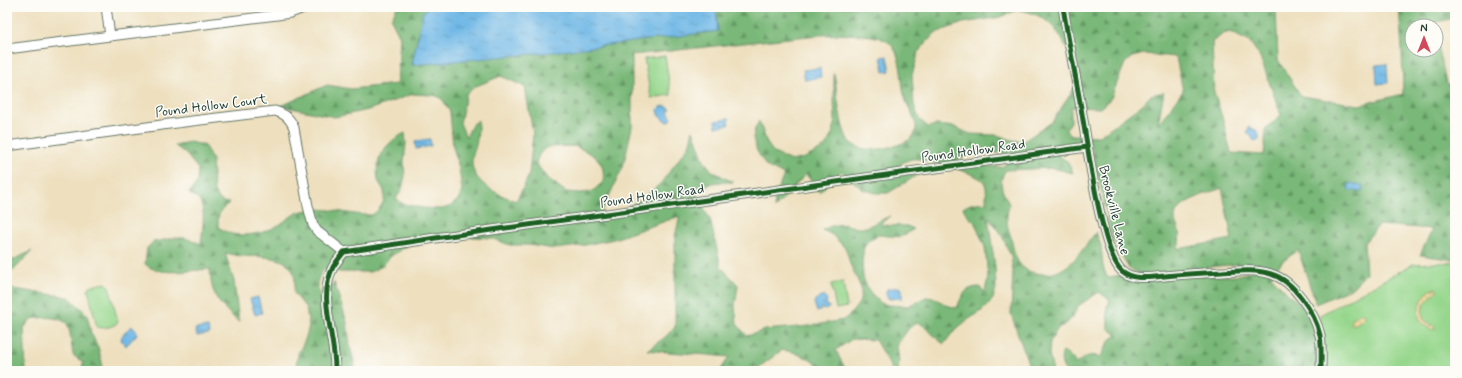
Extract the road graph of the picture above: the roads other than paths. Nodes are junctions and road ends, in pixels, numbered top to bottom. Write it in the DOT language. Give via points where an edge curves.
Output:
graph roads {
  1 [pos="106,7"];
  2 [pos="306,7"];
  3 [pos="1063,7"];
  4 [pos="110,36"];
  5 [pos="7,49"];
  6 [pos="7,146"];
  7 [pos="1087,147"];
  8 [pos="344,252"];
  9 [pos="335,371"];
  10 [pos="1322,371"];
  1 -- 4 [label="street"];
  2 -- 4 [label="street" via="277,15"];
  3 -- 7 [label="street, Brookville Lane"];
  4 -- 5 [label="street"];
  6 -- 8 [label="street, Pound Hollow Court" via="275,111 282,113 288,117 294,128 313,225"];
  7 -- 8 [label="street, Pound Hollow Road"];
  7 -- 10 [label="street, Brookville Lane" via="1106,238 1114,261 1121,270 1132,277 1140,278 1244,271 1271,274 1282,279 1297,294 1316,322 1320,336"];
  8 -- 9 [label="street" via="334,265 327,290"];
}
